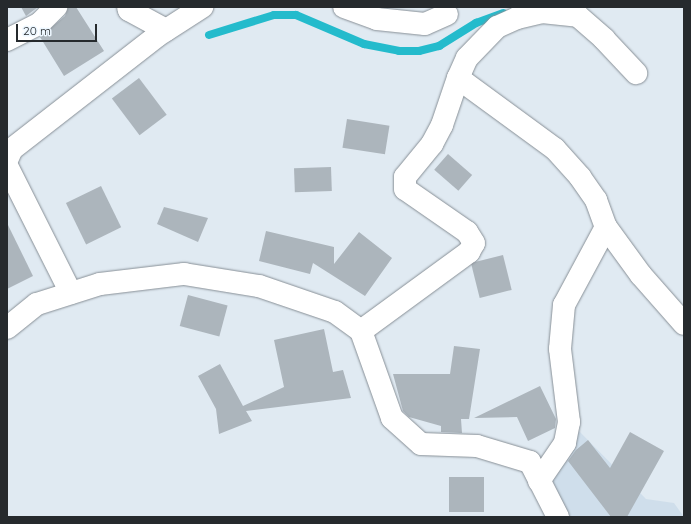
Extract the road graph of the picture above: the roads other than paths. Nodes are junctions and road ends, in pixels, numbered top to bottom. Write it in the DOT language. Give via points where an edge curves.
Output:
graph roads {
  1 [pos="56,7"];
  2 [pos="128,7"];
  3 [pos="202,7"];
  4 [pos="344,7"];
  5 [pos="447,14"];
  6 [pos="166,30"];
  7 [pos="7,40"];
  8 [pos="636,73"];
  9 [pos="458,78"];
  10 [pos="7,160"];
  11 [pos="7,166"];
  12 [pos="606,227"];
  13 [pos="71,293"];
  14 [pos="684,324"];
  15 [pos="7,328"];
  16 [pos="360,331"];
  17 [pos="539,481"];
  18 [pos="558,517"];
  1 -- 7 [label="street" via="40,23"];
  2 -- 6 [label="street" via="129,10"];
  3 -- 6 [label="street"];
  4 -- 5 [label="street" via="377,19 425,24"];
  6 -- 10 [label="street" via="12,149"];
  8 -- 9 [label="street" via="604,38 578,16 542,12 517,18 497,27 468,58"];
  9 -- 12 [label="street" via="555,149 596,200"];
  9 -- 16 [label="street" via="442,125 432,144 405,177 405,189 468,232 474,243 469,252"];
  11 -- 13 [label="street"];
  12 -- 14 [label="street" via="641,275"];
  12 -- 17 [label="street" via="564,305 560,349 569,422 565,443"];
  13 -- 15 [label="street" via="37,304"];
  13 -- 16 [label="street" via="100,284 184,274 259,286 335,312"];
  16 -- 17 [label="street" via="392,418 421,444 477,446 530,462"];
  17 -- 18 [label="street"];
}
